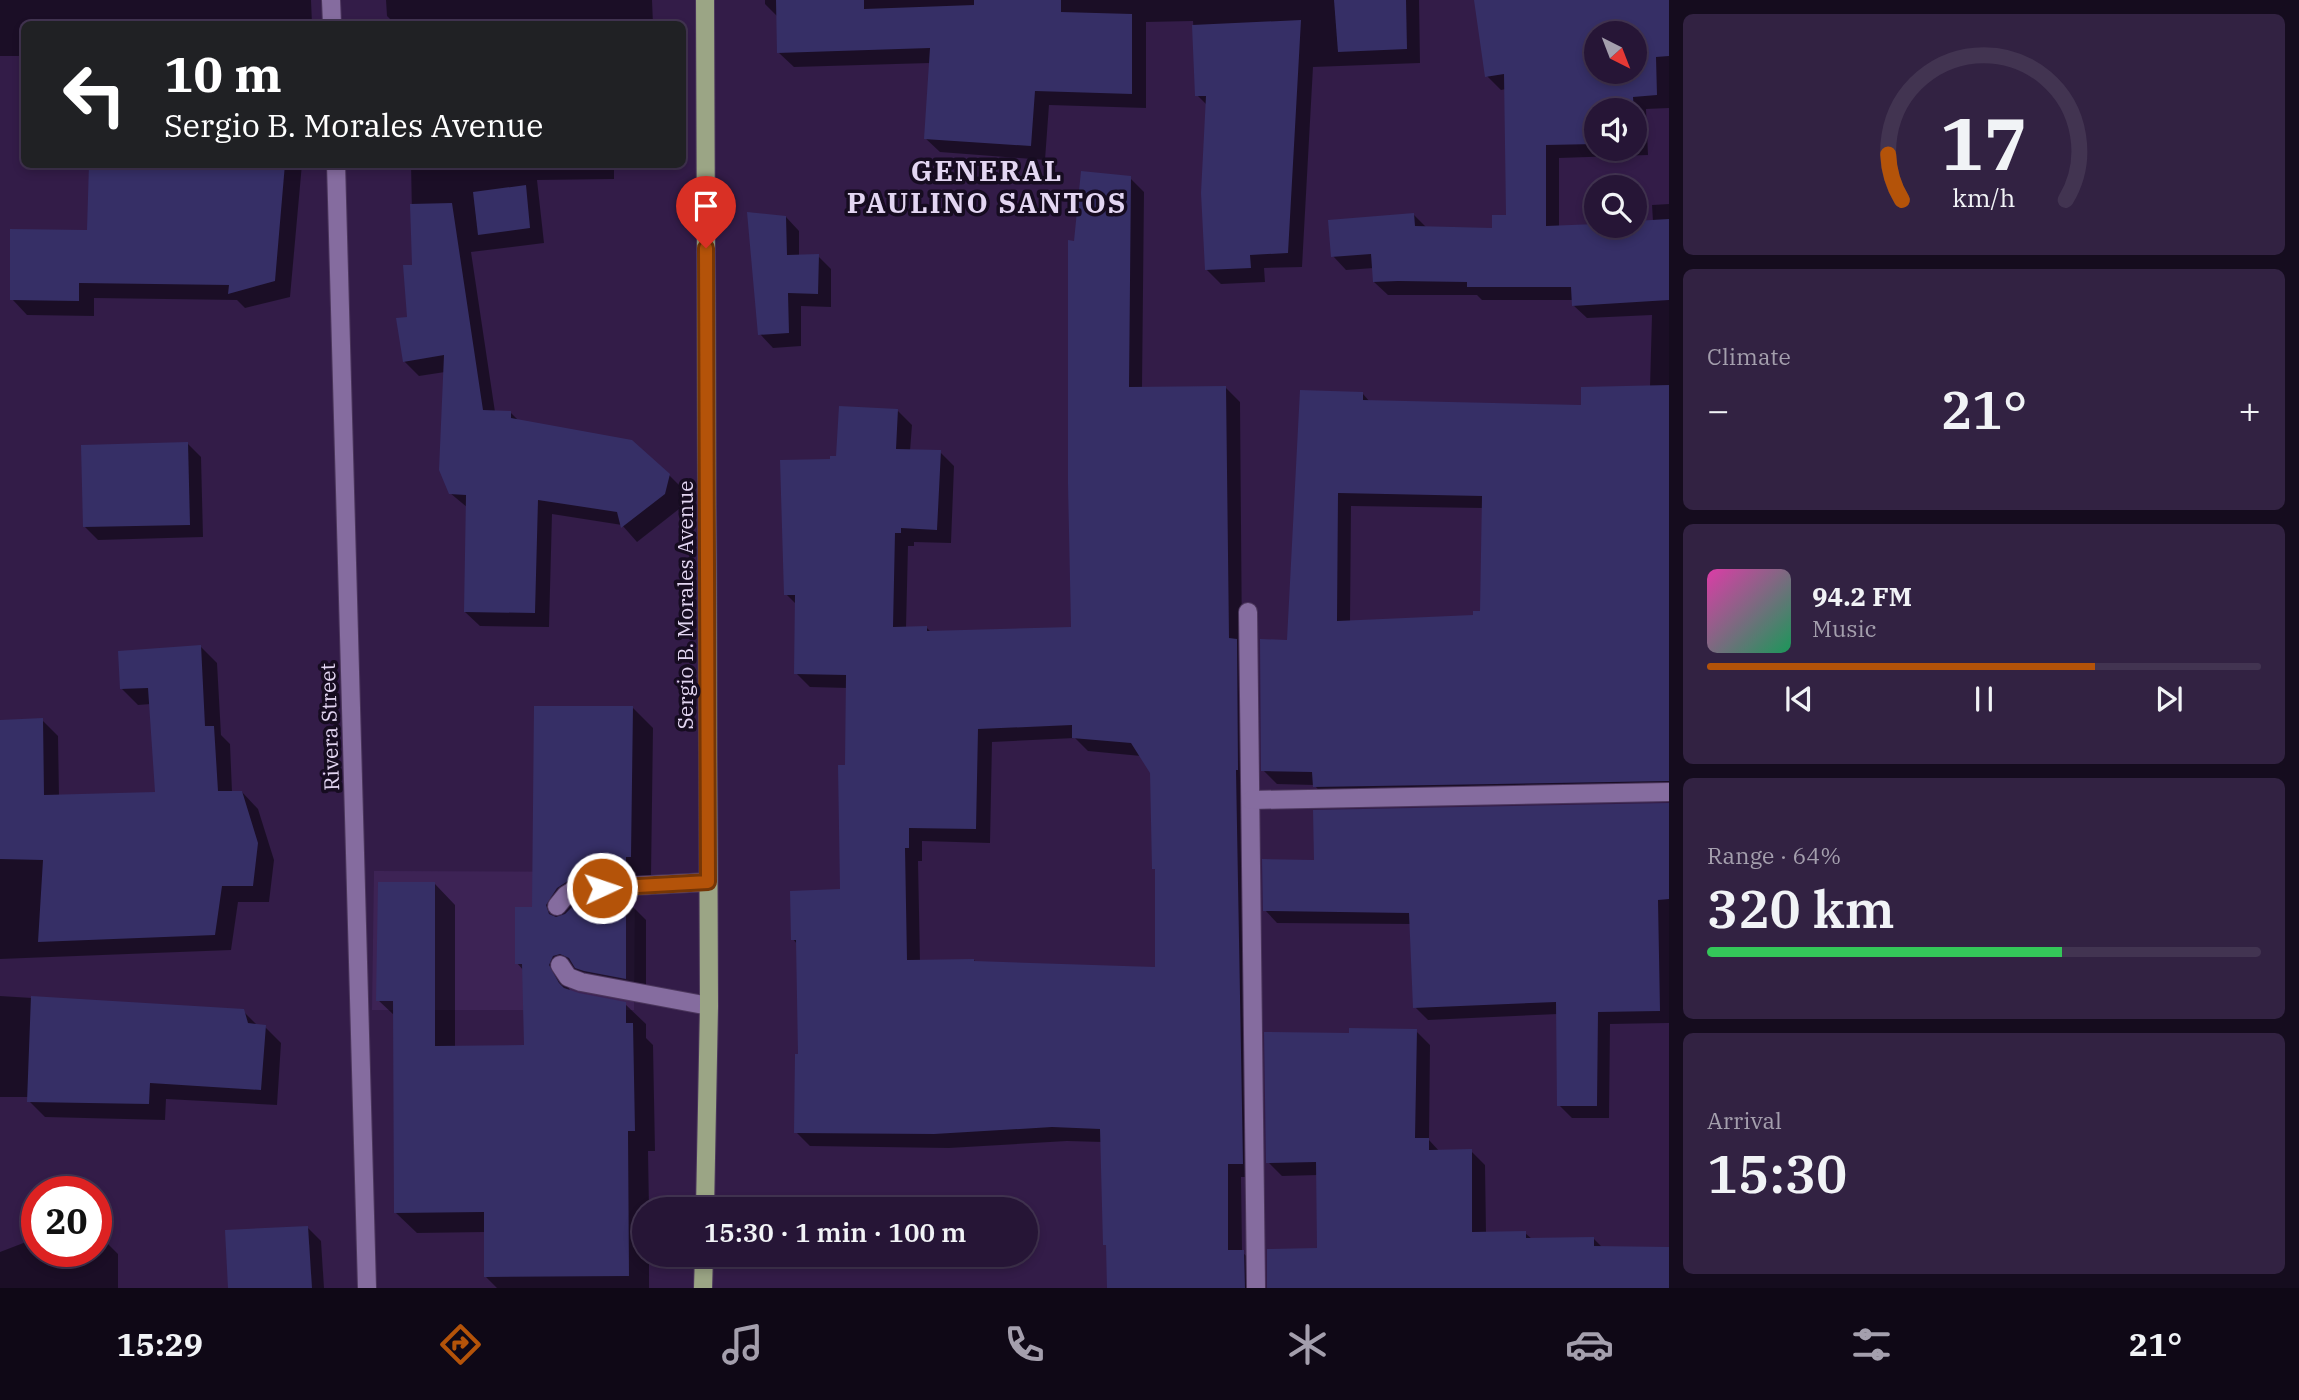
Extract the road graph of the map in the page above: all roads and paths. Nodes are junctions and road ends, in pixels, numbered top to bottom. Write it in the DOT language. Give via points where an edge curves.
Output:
graph roads {
  1 [pos="331,0"];
  2 [pos="705,0"];
  3 [pos="332,21"];
  4 [pos="336,168"];
  5 [pos="1248,612"];
  6 [pos="1669,792"];
  7 [pos="1251,800"];
  8 [pos="708,882"];
  9 [pos="557,906"];
  10 [pos="560,965"];
  11 [pos="709,1006"];
  12 [pos="705,1197"];
  13 [pos="704,1267"];
  14 [pos="367,1288"];
  15 [pos="703,1288"];
  16 [pos="1256,1288"];
  1 -- 3 [label="street"];
  2 -- 8 [label="main road, Sergio B. Morales Avenue"];
  4 -- 14 [label="street, Rivera Street"];
  5 -- 7 [label="street"];
  6 -- 7 [label="street"];
  7 -- 16 [label="street"];
  8 -- 9 [label="street" via="576,889"];
  8 -- 11 [label="main road, Sergio B. Morales Avenue"];
  10 -- 11 [label="street" via="568,977 581,982"];
  11 -- 12 [label="main road, Sergio B. Morales Avenue"];
  13 -- 15 [label="main road"];
}
